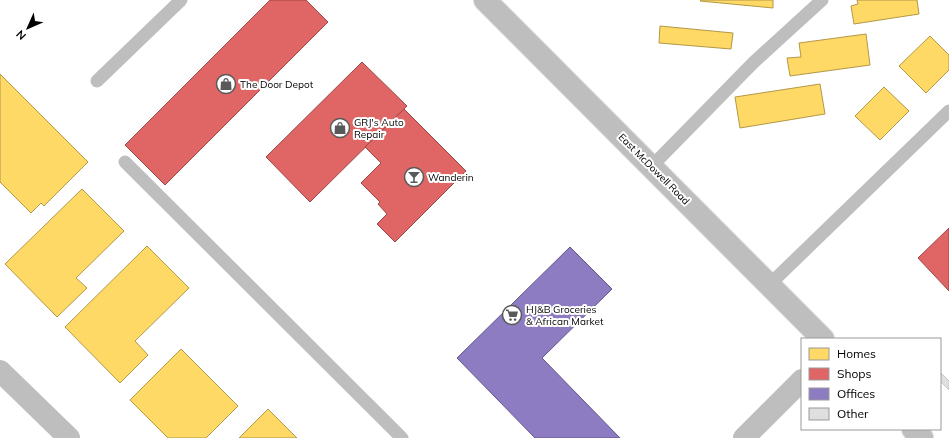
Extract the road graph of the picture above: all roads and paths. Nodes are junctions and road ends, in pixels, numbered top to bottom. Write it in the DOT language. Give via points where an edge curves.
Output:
graph roads {
  1 [pos="180,0"];
  2 [pos="485,0"];
  3 [pos="822,0"];
  4 [pos="97,81"];
  5 [pos="949,111"];
  6 [pos="125,162"];
  7 [pos="651,167"];
  8 [pos="769,285"];
  9 [pos="822,338"];
  10 [pos="0,371"];
  11 [pos="801,381"];
  12 [pos="914,430"];
  13 [pos="70,438"];
  14 [pos="402,438"];
  15 [pos="744,438"];
  16 [pos="922,438"];
  1 -- 4 [label="lane"];
  2 -- 7 [label="main road, East McDowell Road"];
  3 -- 7 [label="lane" via="754,62"];
  5 -- 8 [label="lane"];
  6 -- 14 [label="lane"];
  7 -- 8 [label="main road, East McDowell Road"];
  8 -- 9 [label="main road, East McDowell Road"];
  10 -- 13 [label="main road"];
  11 -- 15 [label="main road"];
  12 -- 16 [label="main road"];
}
